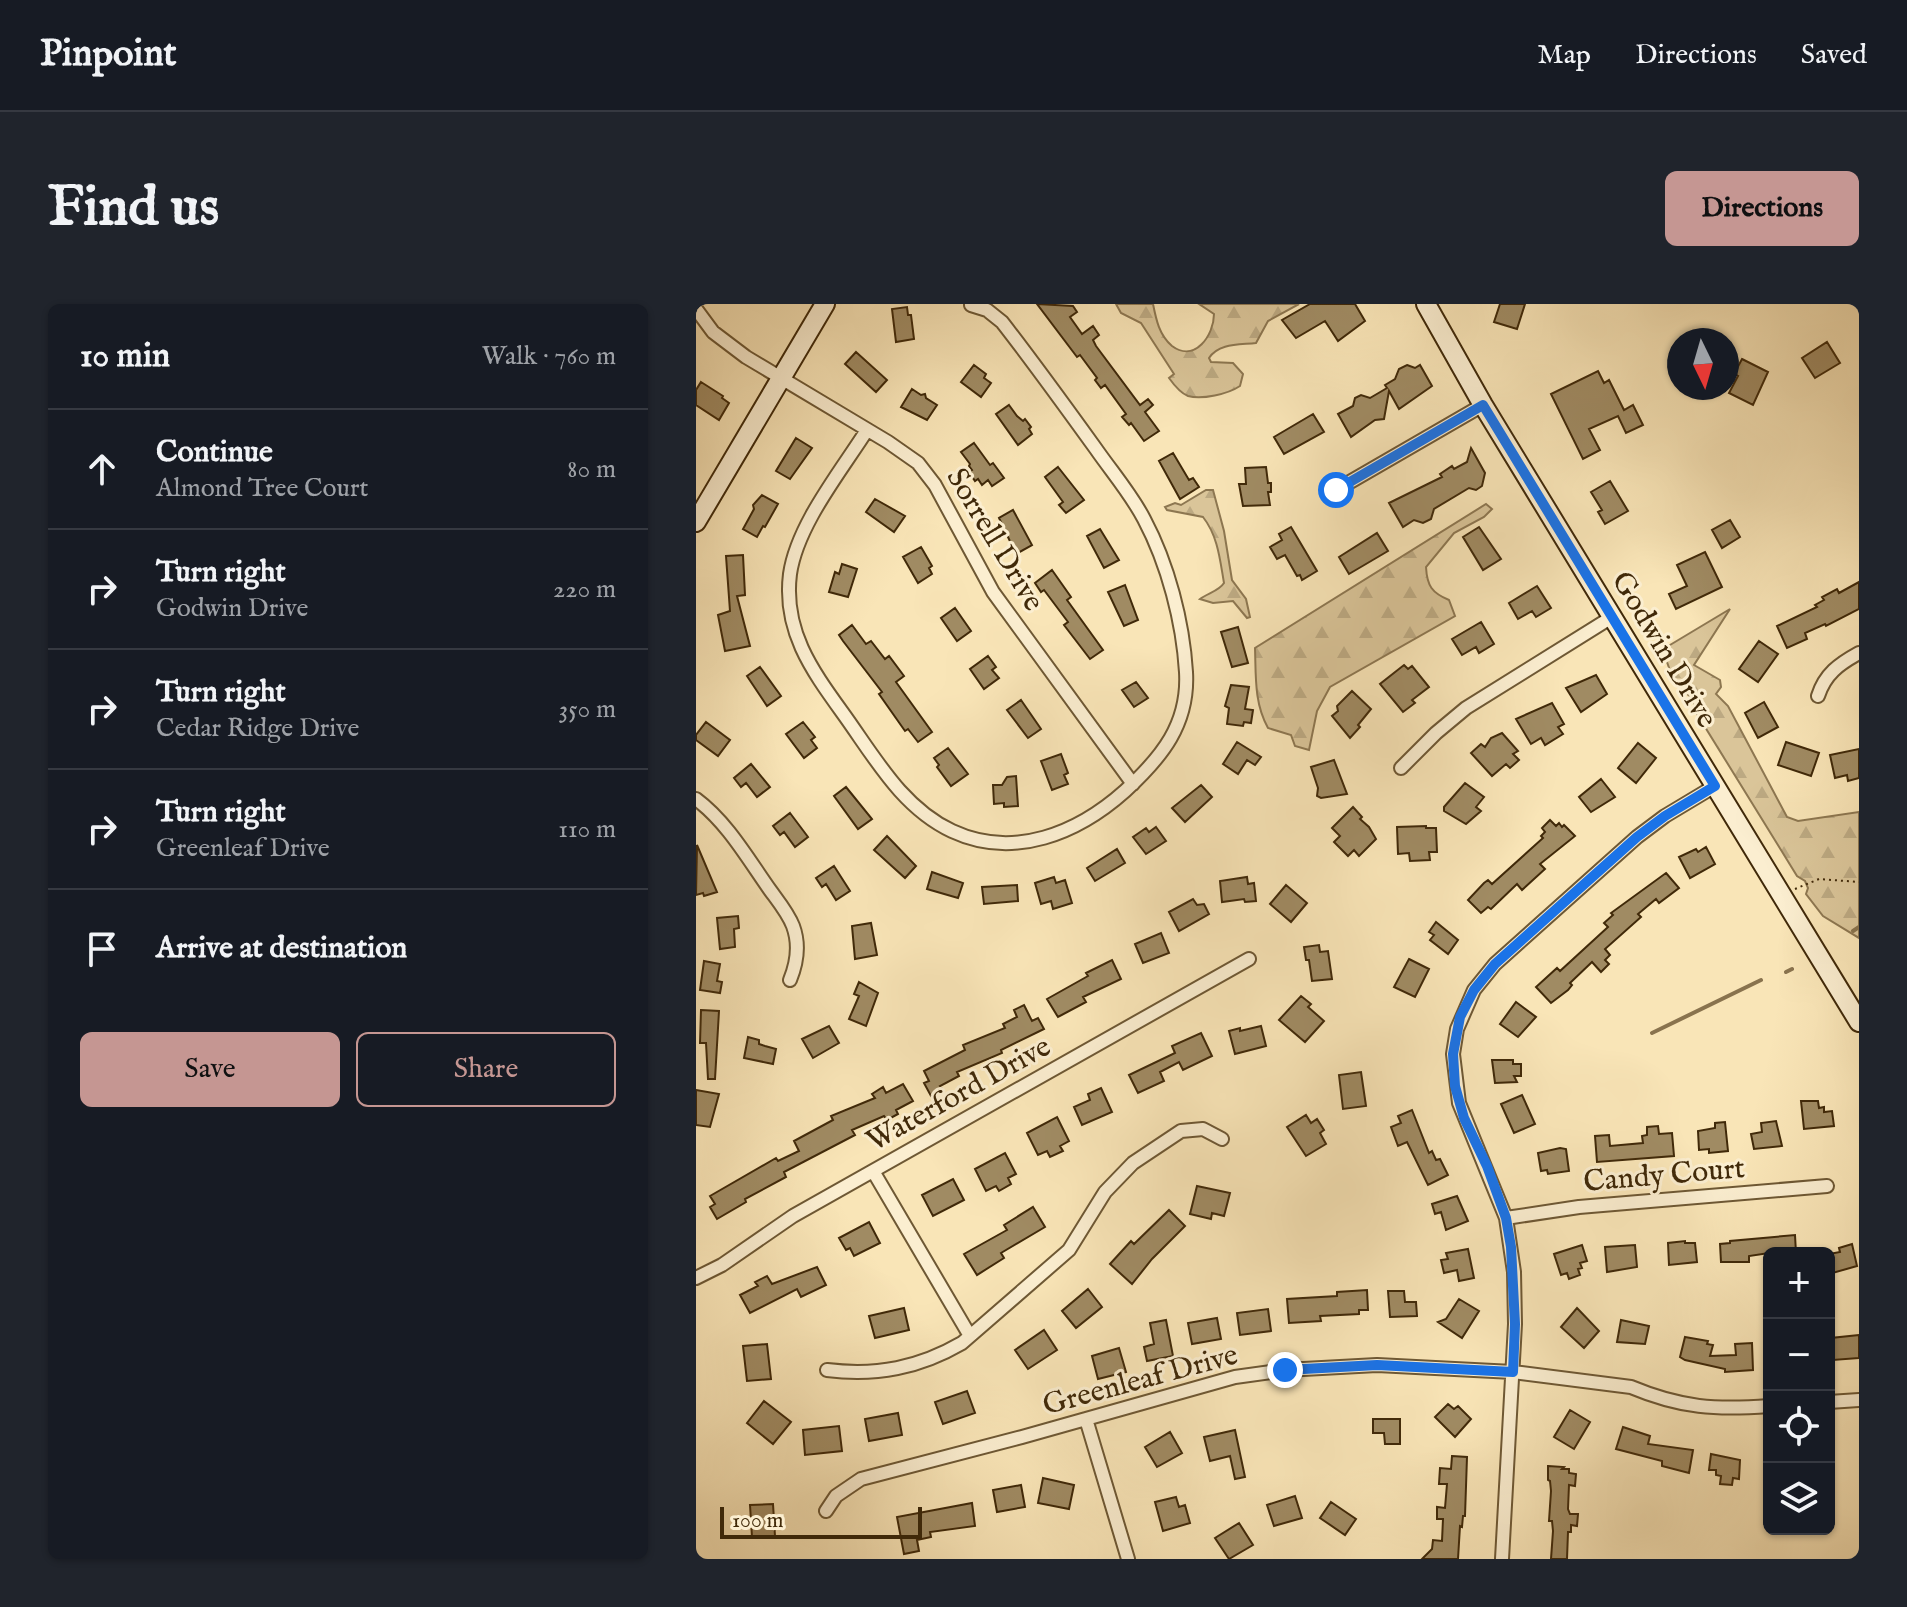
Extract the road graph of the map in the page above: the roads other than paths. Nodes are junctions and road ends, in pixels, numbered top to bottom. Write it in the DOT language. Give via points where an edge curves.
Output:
graph roads {
  1 [pos="825,304"];
  2 [pos="1426,304"];
  3 [pos="971,305"];
  4 [pos="696,309"];
  5 [pos="780,379"];
  6 [pos="1483,405"];
  7 [pos="867,430"];
  8 [pos="1336,490"];
  9 [pos="696,522"];
  10 [pos="1612,617"];
  11 [pos="1859,653"];
  12 [pos="1818,696"];
  13 [pos="1401,768"];
  14 [pos="1133,784"];
  15 [pos="1715,786"];
  16 [pos="696,799"];
  17 [pos="1249,959"];
  18 [pos="790,980"];
  19 [pos="1859,1022"];
  20 [pos="1222,1139"];
  21 [pos="873,1171"];
  22 [pos="1827,1186"];
  23 [pos="1506,1218"];
  24 [pos="696,1278"];
  25 [pos="970,1336"];
  26 [pos="827,1370"];
  27 [pos="1513,1372"];
  28 [pos="1859,1400"];
  29 [pos="1835,1402"];
  30 [pos="1763,1406"];
  31 [pos="1086,1419"];
  32 [pos="826,1511"];
  33 [pos="1128,1559"];
  34 [pos="1502,1559"];
  1 -- 5 [label="street"];
  2 -- 6 [label="street, Godwin Drive"];
  3 -- 14 [label="street" via="997,316 1041,373 1137,506 1166,573 1186,668 1185,705 1170,742"];
  4 -- 5 [label="street, Sorrell Drive" via="713,332"];
  5 -- 7 [label="street, Sorrell Drive"];
  5 -- 9 [label="street"];
  6 -- 8 [label="street"];
  6 -- 10 [label="street, Godwin Drive"];
  7 -- 14 [label="street, Sorrell Drive" via="918,463 935,485 993,592"];
  7 -- 14 [label="street" via="800,539 790,572 790,609 794,633 812,670 887,775 937,823 974,839 1002,843 1067,831"];
  10 -- 13 [label="street" via="1466,708"];
  10 -- 15 [label="street, Godwin Drive"];
  11 -- 12 [label="street" via="1833,669"];
  15 -- 19 [label="street, Godwin Drive"];
  15 -- 23 [label="street" via="1637,837 1495,964 1467,1001 1454,1042 1455,1086"];
  16 -- 18 [label="street" via="730,834 789,917 797,952"];
  17 -- 21 [label="street, Waterford Drive"];
  20 -- 25 [label="street" via="1203,1129 1181,1131 1133,1163 1105,1192 1069,1250"];
  21 -- 24 [label="street, Waterford Drive"];
  21 -- 25 [label="street"];
  22 -- 23 [label="street, Candy Court"];
  23 -- 27 [label="street" via="1514,1272"];
  25 -- 26 [label="street" via="945,1353 900,1369"];
  27 -- 30 [label="street, Greenleaf Drive" via="1631,1387 1700,1408"];
  27 -- 31 [label="street, Greenleaf Drive" via="1377,1365 1285,1370 1235,1377"];
  27 -- 34 [label="street"];
  28 -- 29 [label="street"];
  31 -- 32 [label="street, Greenleaf Drive" via="861,1479 836,1496"];
  31 -- 33 [label="street"];
}
